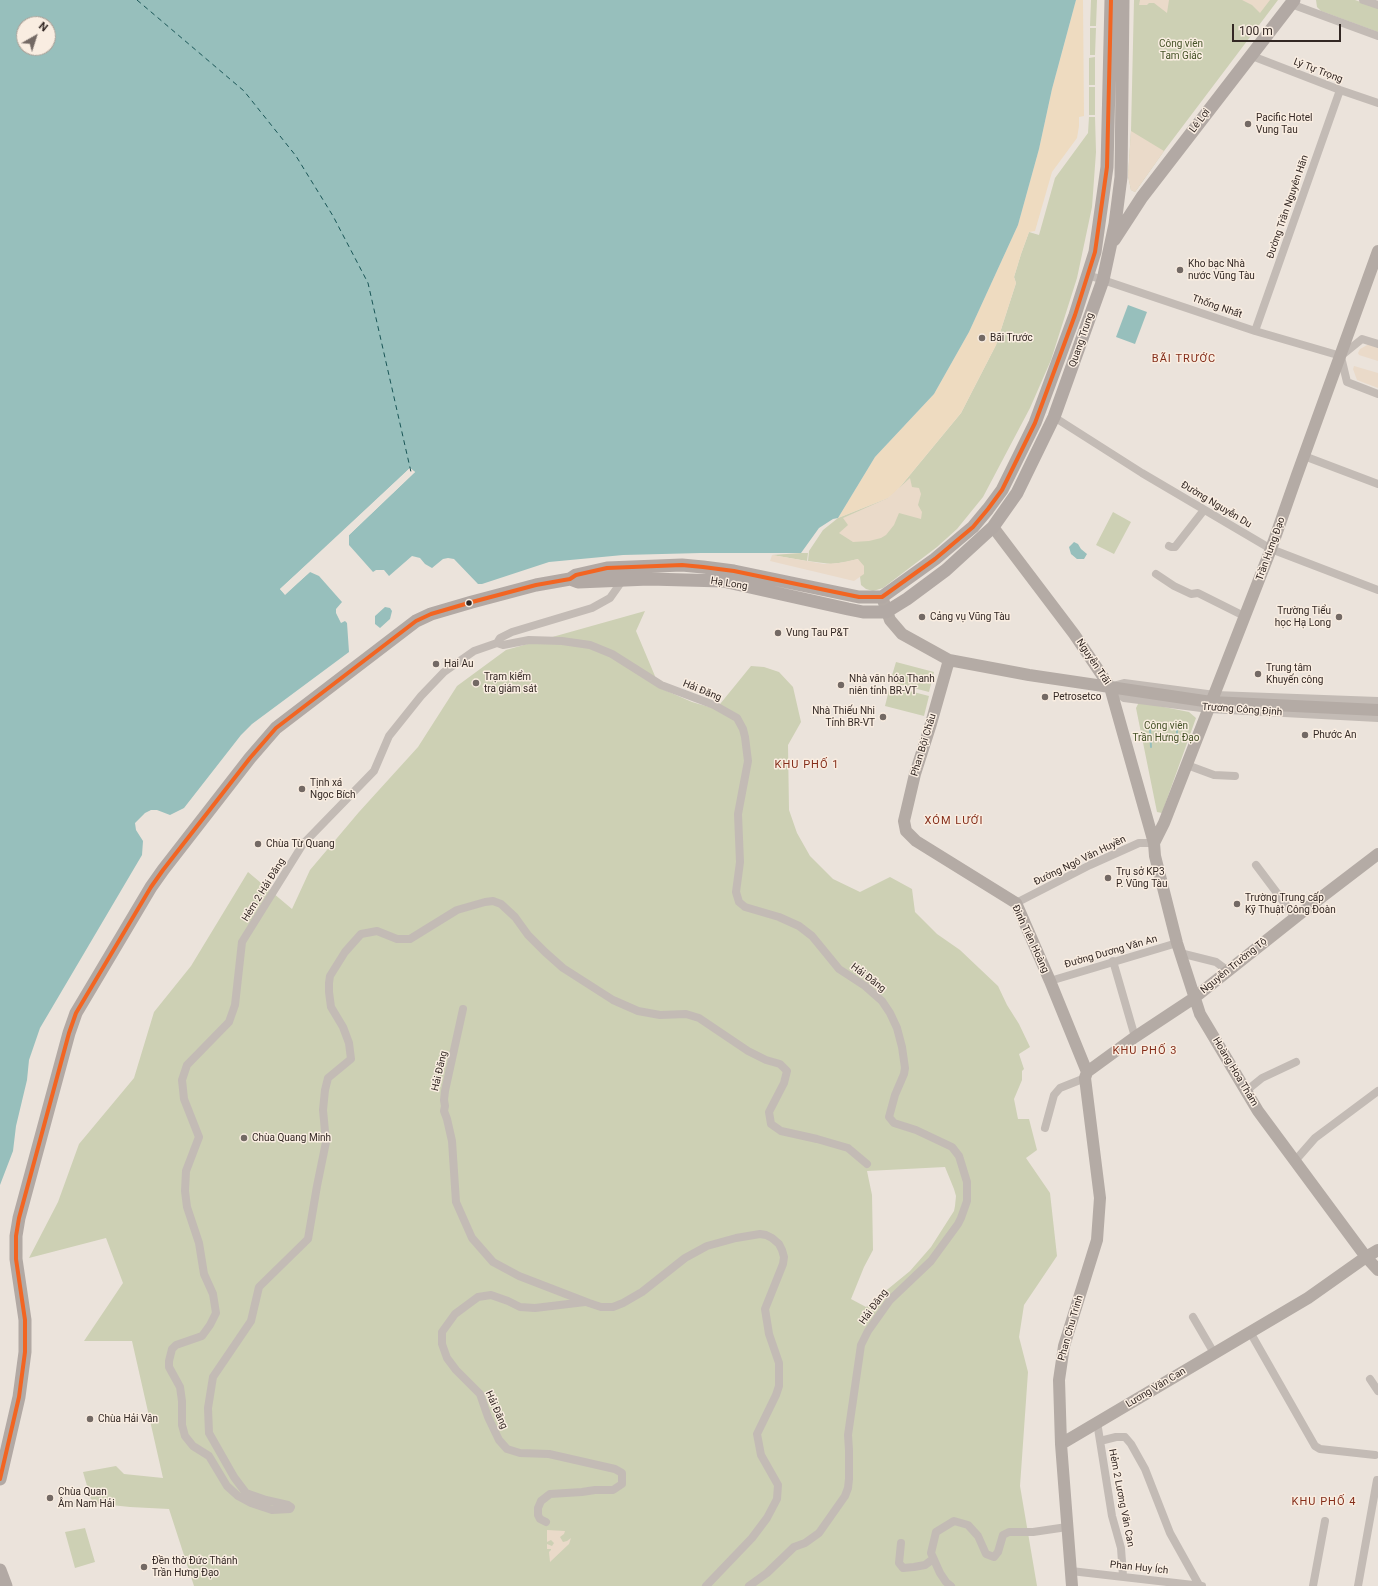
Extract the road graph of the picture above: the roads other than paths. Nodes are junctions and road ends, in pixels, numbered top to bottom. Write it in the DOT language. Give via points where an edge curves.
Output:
graph roads {
  1 [pos="1111,0"];
  2 [pos="1123,0"];
  3 [pos="1363,0"];
  4 [pos="1293,2"];
  5 [pos="1378,6"];
  6 [pos="1378,36"];
  7 [pos="1252,56"];
  8 [pos="1340,90"];
  9 [pos="1378,103"];
  10 [pos="1120,185"];
  11 [pos="1142,197"];
  12 [pos="1111,245"];
  13 [pos="1378,251"];
  14 [pos="1088,274"];
  15 [pos="1103,280"];
  16 [pos="1255,331"];
  17 [pos="1378,344"];
  18 [pos="1341,356"];
  19 [pos="1378,394"];
  20 [pos="1054,416"];
  21 [pos="1304,456"];
  22 [pos="1378,484"];
  23 [pos="1204,510"];
  24 [pos="994,527"];
  25 [pos="1169,546"];
  26 [pos="1271,549"];
  27 [pos="622,574"];
  28 [pos="1156,574"];
  29 [pos="723,575"];
  30 [pos="1378,590"];
  31 [pos="882,597"];
  32 [pos="886,612"];
  33 [pos="1246,617"];
  34 [pos="497,643"];
  35 [pos="949,660"];
  36 [pos="1110,687"];
  37 [pos="1378,701"];
  38 [pos="1212,702"];
  39 [pos="1323,708"];
  40 [pos="1378,710"];
  41 [pos="1378,718"];
  42 [pos="1187,765"];
  43 [pos="1234,776"];
  44 [pos="906,831"];
  45 [pos="1154,844"];
  46 [pos="1378,854"];
  47 [pos="1256,865"];
  48 [pos="1016,903"];
  49 [pos="1295,917"];
  50 [pos="1179,948"];
  51 [pos="1113,962"];
  52 [pos="1228,971"];
  53 [pos="1050,981"];
  54 [pos="1194,998"];
  55 [pos="463,1009"];
  56 [pos="1135,1037"];
  57 [pos="1296,1062"];
  58 [pos="1086,1075"];
  59 [pos="1246,1091"];
  60 [pos="1378,1091"];
  61 [pos="1045,1128"];
  62 [pos="1294,1162"];
  63 [pos="867,1164"];
  64 [pos="1378,1250"];
  65 [pos="1366,1257"];
  66 [pos="1378,1270"];
  67 [pos="586,1302"];
  68 [pos="1193,1317"];
  69 [pos="1250,1332"];
  70 [pos="1214,1353"];
  71 [pos="1370,1379"];
  72 [pos="1378,1391"];
  73 [pos="1097,1422"];
  74 [pos="1100,1441"];
  75 [pos="1061,1444"];
  76 [pos="1375,1455"];
  77 [pos="0,1479"];
  78 [pos="1377,1480"];
  79 [pos="546,1522"];
  80 [pos="1325,1522"];
  81 [pos="1067,1527"];
  82 [pos="901,1542"];
  83 [pos="933,1559"];
  84 [pos="0,1570"];
  85 [pos="1071,1572"];
  86 [pos="1123,1576"];
  87 [pos="6,1586"];
  88 [pos="706,1586"];
  89 [pos="749,1586"];
  90 [pos="951,1586"];
  91 [pos="1072,1586"];
  92 [pos="1202,1586"];
  93 [pos="1313,1586"];
  94 [pos="1358,1586"];
  1 -- 14 [label="main road, Quang Trung" via="1107,167 1095,252"];
  2 -- 10 [label="main road, Quang Trung"];
  3 -- 5 [label="street"];
  4 -- 6 [label="street"];
  4 -- 7 [label="main road, Lê Lợi"];
  7 -- 8 [label="street, Lý Tự Trọng"];
  7 -- 11 [label="main road, Lê Lợi"];
  8 -- 9 [label="street, Lý Tự Trọng"];
  8 -- 16 [label="street, Đường Trần Nguyên Hãn"];
  10 -- 11 [label="main road" via="1131,198"];
  10 -- 12 [label="main road, Quang Trung"];
  11 -- 12 [label="main road, Lê Lợi"];
  12 -- 15 [label="main road, Quang Trung"];
  13 -- 18 [label="main road, Trần Hưng Đạo"];
  14 -- 15 [label="street, Thống Nhất"];
  14 -- 31 [label="main road, Quang Trung" via="1076,314 1035,423 1002,490 973,527 935,559"];
  15 -- 16 [label="street, Thống Nhất"];
  15 -- 20 [label="main road, Quang Trung"];
  16 -- 18 [label="street, Thống Nhất"];
  17 -- 18 [label="street" via="1362,339"];
  18 -- 19 [label="street" via="1347,382"];
  18 -- 21 [label="main road, Trần Hưng Đạo"];
  20 -- 23 [label="street, Đường Nguyễn Du"];
  20 -- 24 [label="main road, Quang Trung" via="1017,493"];
  21 -- 22 [label="street"];
  21 -- 26 [label="main road, Trần Hưng Đạo"];
  23 -- 25 [label="street" via="1174,547"];
  23 -- 26 [label="street, Đường Nguyễn Du"];
  24 -- 32 [label="main road, Quang Trung" via="946,570"];
  24 -- 36 [label="main road, Nguyễn Trãi"];
  26 -- 30 [label="street, Đường Nguyễn Du"];
  26 -- 33 [label="main road, Trần Hưng Đạo"];
  27 -- 29 [label="main road, Hạ Long" via="682,565"];
  27 -- 34 [label="street" via="610,598 592,608 512,632 500,638"];
  27 -- 77 [label="main road, Hạ Long" via="607,568 583,573 570,579 466,603 416,621 267,737 151,887 73,1021 19,1218 16,1259 25,1320 25,1352 19,1397"];
  28 -- 33 [label="street" via="1180,589 1191,594 1198,593"];
  29 -- 31 [label="main road, Hạ Long" via="859,597"];
  29 -- 32 [label="main road, Hạ Long" via="848,609"];
  31 -- 32 [label="main road, Trương Công Định"];
  32 -- 35 [label="main road, Trương Công Định" via="902,634"];
  33 -- 38 [label="main road, Trần Hưng Đạo"];
  34 -- 63 [label="street, Hẻm 2 Hải Đăng" via="474,651 444,672 389,736 374,771 304,844 242,942 235,1005 229,1022 187,1065 182,1080 184,1099 199,1137 186,1170 185,1191 199,1243 204,1274 213,1294 216,1313 202,1336 172,1349 169,1361 180,1387 185,1436 193,1446 208,1456 227,1486 238,1496 272,1510 290,1509 288,1505 246,1493 209,1433 208,1408 213,1377 251,1321 259,1287 308,1239 326,1142 323,1110 325,1090 328,1078 351,1059 344,1027 332,1006 329,992 330,976 345,952 361,934 377,931 397,939 410,939 457,910 485,902 501,904 544,952 563,968 614,1000 638,1011 686,1014 699,1018 748,1051 780,1064 787,1071 784,1083 769,1112 771,1124 781,1131 848,1148"];
  34 -- 89 [label="street, Hải Đăng" via="503,645 529,640 590,645 612,654 661,685 714,705 737,718 744,729 748,761 738,814 740,862 736,892 739,902 745,907 799,926 812,936 839,968 882,1000 897,1028 905,1068 889,1117 894,1124 916,1130 952,1147 959,1156 965,1173 967,1201 958,1224 931,1261 890,1300 861,1345 848,1435 849,1479 845,1496 819,1533 794,1547"];
  35 -- 36 [label="main road, Trương Công Định"];
  35 -- 44 [label="main road, Phan Bội Châu" via="915,774 904,821"];
  36 -- 38 [label="main road, Trương Công Định"];
  36 -- 45 [label="main road, Nguyễn Trãi"];
  37 -- 39 [label="street, Trương Công Định"];
  38 -- 39 [label="main road, Trương Công Định"];
  38 -- 42 [label="main road, Trần Hưng Đạo"];
  39 -- 40 [label="main road, Trương Công Định"];
  39 -- 41 [label="street, Trương Công Định"];
  42 -- 43 [label="street" via="1214,775"];
  42 -- 45 [label="main road, Trần Hưng Đạo"];
  44 -- 48 [label="main road, Đinh Tiên Hoàng" via="916,841"];
  45 -- 48 [label="street, Đường Ngô Văn Huyền" via="1139,844 1090,865"];
  45 -- 50 [label="main road, Hoàng Hoa Thám"];
  46 -- 49 [label="main road, Nguyễn Trường Tộ"];
  47 -- 49 [label="street"];
  48 -- 53 [label="main road, Đinh Tiên Hoàng"];
  49 -- 52 [label="main road, Nguyễn Trường Tộ"];
  50 -- 51 [label="street, Đường Dương Văn An"];
  50 -- 52 [label="street" via="1216,962"];
  50 -- 54 [label="main road, Hoàng Hoa Thám"];
  51 -- 53 [label="street, Đường Dương Văn An"];
  51 -- 56 [label="street"];
  52 -- 54 [label="main road, Nguyễn Trường Tộ"];
  53 -- 58 [label="main road, Đinh Tiên Hoàng"];
  54 -- 56 [label="main road, Nguyễn Trường Tộ"];
  54 -- 59 [label="main road, Hoàng Hoa Thám" via="1200,1014"];
  55 -- 67 [label="street, Hải Đăng" via="445,1091 444,1111 452,1141 456,1202 465,1226 487,1257 501,1268"];
  56 -- 58 [label="main road, Nguyễn Trường Tộ"];
  57 -- 59 [label="street" via="1262,1078"];
  58 -- 61 [label="street" via="1060,1088 1054,1095"];
  58 -- 75 [label="main road, Phan Chu Trinh" via="1100,1198 1099,1217 1097,1240 1066,1339 1060,1367"];
  59 -- 62 [label="main road, Hoàng Hoa Thám"];
  60 -- 62 [label="street" via="1315,1138"];
  62 -- 65 [label="main road, Hoàng Hoa Thám"];
  64 -- 65 [label="main road, Lương Văn Can"];
  65 -- 66 [label="main road, Hoàng Hoa Thám"];
  65 -- 69 [label="main road, Lương Văn Can" via="1308,1298"];
  67 -- 79 [label="street, Hải Đăng" via="535,1308 520,1307 491,1296 478,1297 455,1314 442,1332 442,1344 447,1358 480,1394 499,1440 507,1448 520,1453 549,1454 615,1469 622,1473 622,1484 613,1490 550,1494 541,1501 538,1508 540,1519"];
  67 -- 88 [label="street, Hải Đăng" via="601,1307 613,1307 623,1303 651,1286 700,1249 750,1234 766,1235 779,1244 782,1250 784,1264 765,1309 769,1334 779,1363 779,1386 757,1434 761,1455 778,1485 777,1499 752,1538"];
  68 -- 70 [label="street"];
  69 -- 70 [label="main road, Lương Văn Can"];
  69 -- 76 [label="street" via="1315,1446 1320,1449"];
  70 -- 73 [label="main road, Lương Văn Can"];
  71 -- 72 [label="street"];
  73 -- 74 [label="street, Hẻm 2 Lương Văn Can"];
  73 -- 75 [label="main road, Lương Văn Can"];
  74 -- 86 [label="street, Hẻm 2 Lương Văn Can" via="1112,1516 1121,1548"];
  74 -- 92 [label="street" via="1125,1437 1134,1448 1149,1478 1170,1533"];
  75 -- 81 [label="main road, Phan Chu Trinh"];
  78 -- 94 [label="street"];
  80 -- 93 [label="street"];
  81 -- 83 [label="street" via="1033,1532 1009,1532 1003,1535 994,1557 986,1554 978,1536 968,1525 954,1521 936,1532 931,1553"];
  81 -- 85 [label="main road, Phan Chu Trinh"];
  82 -- 83 [label="street" via="898,1563 903,1568 925,1565"];
  83 -- 90 [label="street"];
  84 -- 87 [label="main road"];
  85 -- 86 [label="street, Phan Huy Ích"];
  85 -- 91 [label="main road, Phan Chu Trinh"];
  86 -- 92 [label="street, Phan Huy Ích"];
}
